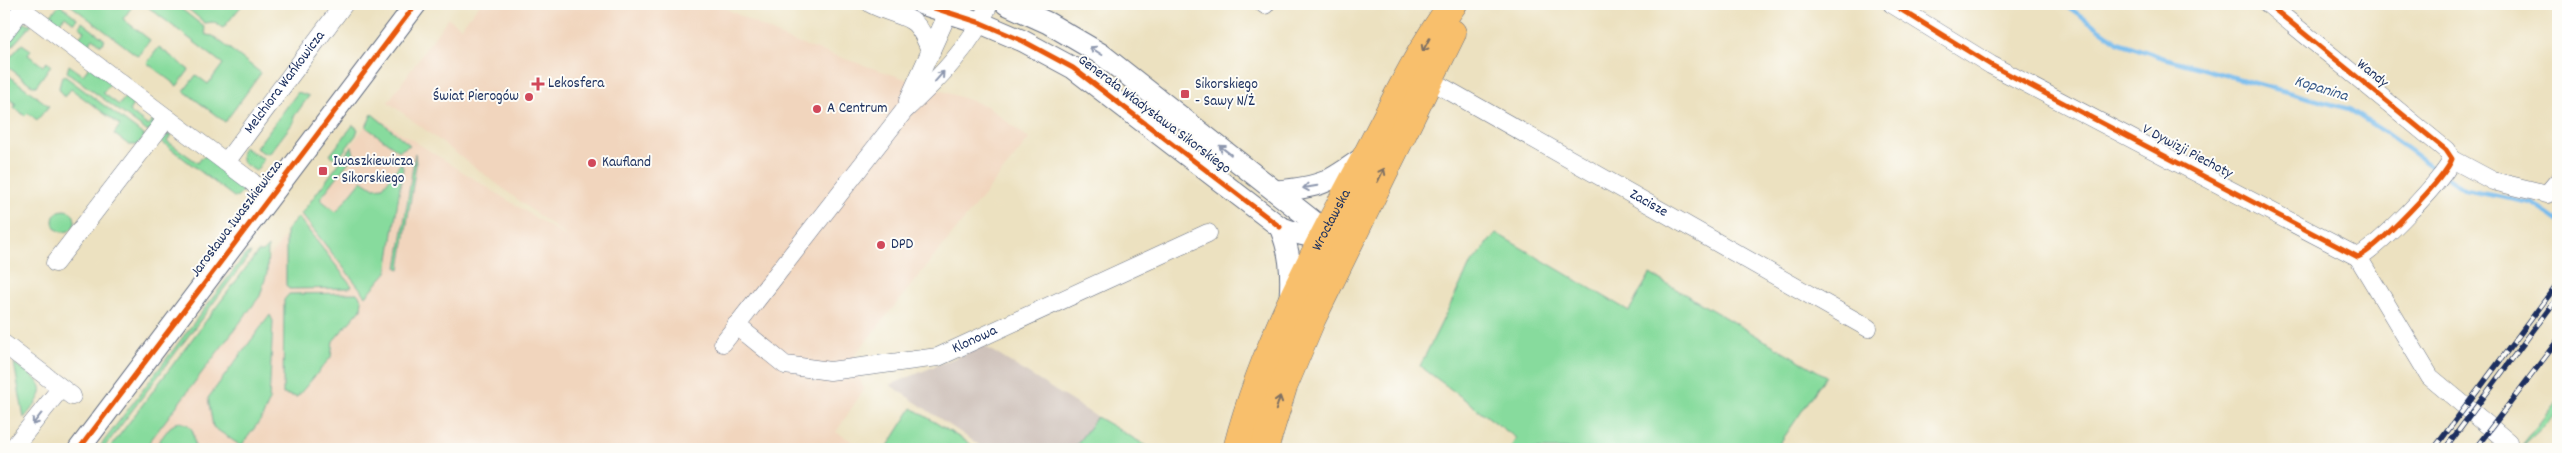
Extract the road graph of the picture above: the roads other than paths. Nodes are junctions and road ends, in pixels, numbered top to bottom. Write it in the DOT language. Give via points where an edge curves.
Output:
graph roads {
  1 [pos="344,4"];
  2 [pos="416,4"];
  3 [pos="871,4"];
  4 [pos="922,4"];
  5 [pos="989,4"];
  6 [pos="1006,4"];
  7 [pos="1453,4"];
  8 [pos="1463,4"];
  9 [pos="1892,4"];
  10 [pos="2268,4"];
  11 [pos="22,6"];
  12 [pos="950,8"];
  13 [pos="981,23"];
  14 [pos="4,33"];
  15 [pos="930,53"];
  16 [pos="1430,80"];
  17 [pos="904,111"];
  18 [pos="167,118"];
  19 [pos="1367,155"];
  20 [pos="226,162"];
  21 [pos="2450,163"];
  22 [pos="2552,188"];
  23 [pos="1278,191"];
  24 [pos="268,198"];
  25 [pos="1360,219"];
  26 [pos="1280,227"];
  27 [pos="1208,233"];
  28 [pos="1323,238"];
  29 [pos="2358,257"];
  30 [pos="55,263"];
  31 [pos="1323,294"];
  32 [pos="1289,307"];
  33 [pos="736,324"];
  34 [pos="1868,328"];
  35 [pos="723,343"];
  36 [pos="4,344"];
  37 [pos="12,449"];
  38 [pos="78,449"];
  39 [pos="1237,449"];
  40 [pos="1264,449"];
  41 [pos="2507,449"];
  1 -- 20 [label="street, Melchiora Wańkowicza"];
  2 -- 24 [label="street, Jarosława Iwaszkiewicza"];
  3 -- 15 [label="street" via="917,23"];
  4 -- 12 [label="street, Generała Władysława Sikorskiego"];
  5 -- 13 [label="street"];
  23 -- 6 [label="street, Generała Władysława Sikorskiego, one-way" via="1101,54 1048,23"];
  7 -- 19 [label="main road, Wrocławska, one-way" via="1436,27"];
  8 -- 16 [label="main road, Wrocławska"];
  9 -- 29 [label="street, V Dywizji Piechoty" via="1991,65"];
  10 -- 21 [label="street, Wandy" via="2446,150"];
  11 -- 14 [label="street"];
  11 -- 18 [label="street"];
  12 -- 13 [label="street, Generała Władysława Sikorskiego"];
  12 -- 15 [label="street"];
  17 -- 13 [label="street, one-way" via="937,79"];
  13 -- 26 [label="street, Generała Władysława Sikorskiego" via="1074,68"];
  15 -- 17 [label="street"];
  25 -- 16 [label="main road, Wrocławska, one-way"];
  16 -- 34 [label="street, Zacisze"];
  17 -- 33 [label="street"];
  18 -- 20 [label="street"];
  18 -- 30 [label="street"];
  19 -- 23 [label="street, one-way" via="1318,186"];
  19 -- 28 [label="main road, Wrocławska"];
  20 -- 24 [label="street"];
  21 -- 22 [label="street, Wandy" via="2493,181"];
  21 -- 29 [label="street" via="2383,239"];
  23 -- 28 [label="street, Generała Władysława Sikorskiego" via="1313,221"];
  24 -- 38 [label="street, Jarosława Iwaszkiewicza"];
  25 -- 28 [label="street" via="1342,233"];
  25 -- 31 [label="main road, Wrocławska"];
  26 -- 28 [label="street, Generała Władysława Sikorskiego" via="1308,237"];
  26 -- 32 [label="street" via="1292,274"];
  27 -- 33 [label="street, Klonowa" via="938,357 830,371 785,366"];
  28 -- 31 [label="street" via="1327,266"];
  28 -- 32 [label="main road, Wrocławska"];
  29 -- 41 [label="street" via="2430,376 2508,442"];
  40 -- 31 [label="main road, Wrocławska, one-way" via="1283,387"];
  32 -- 39 [label="main road, Wrocławska" via="1258,380"];
  33 -- 35 [label="street"];
  36 -- 37 [label="street, one-way" via="66,392"];
}
